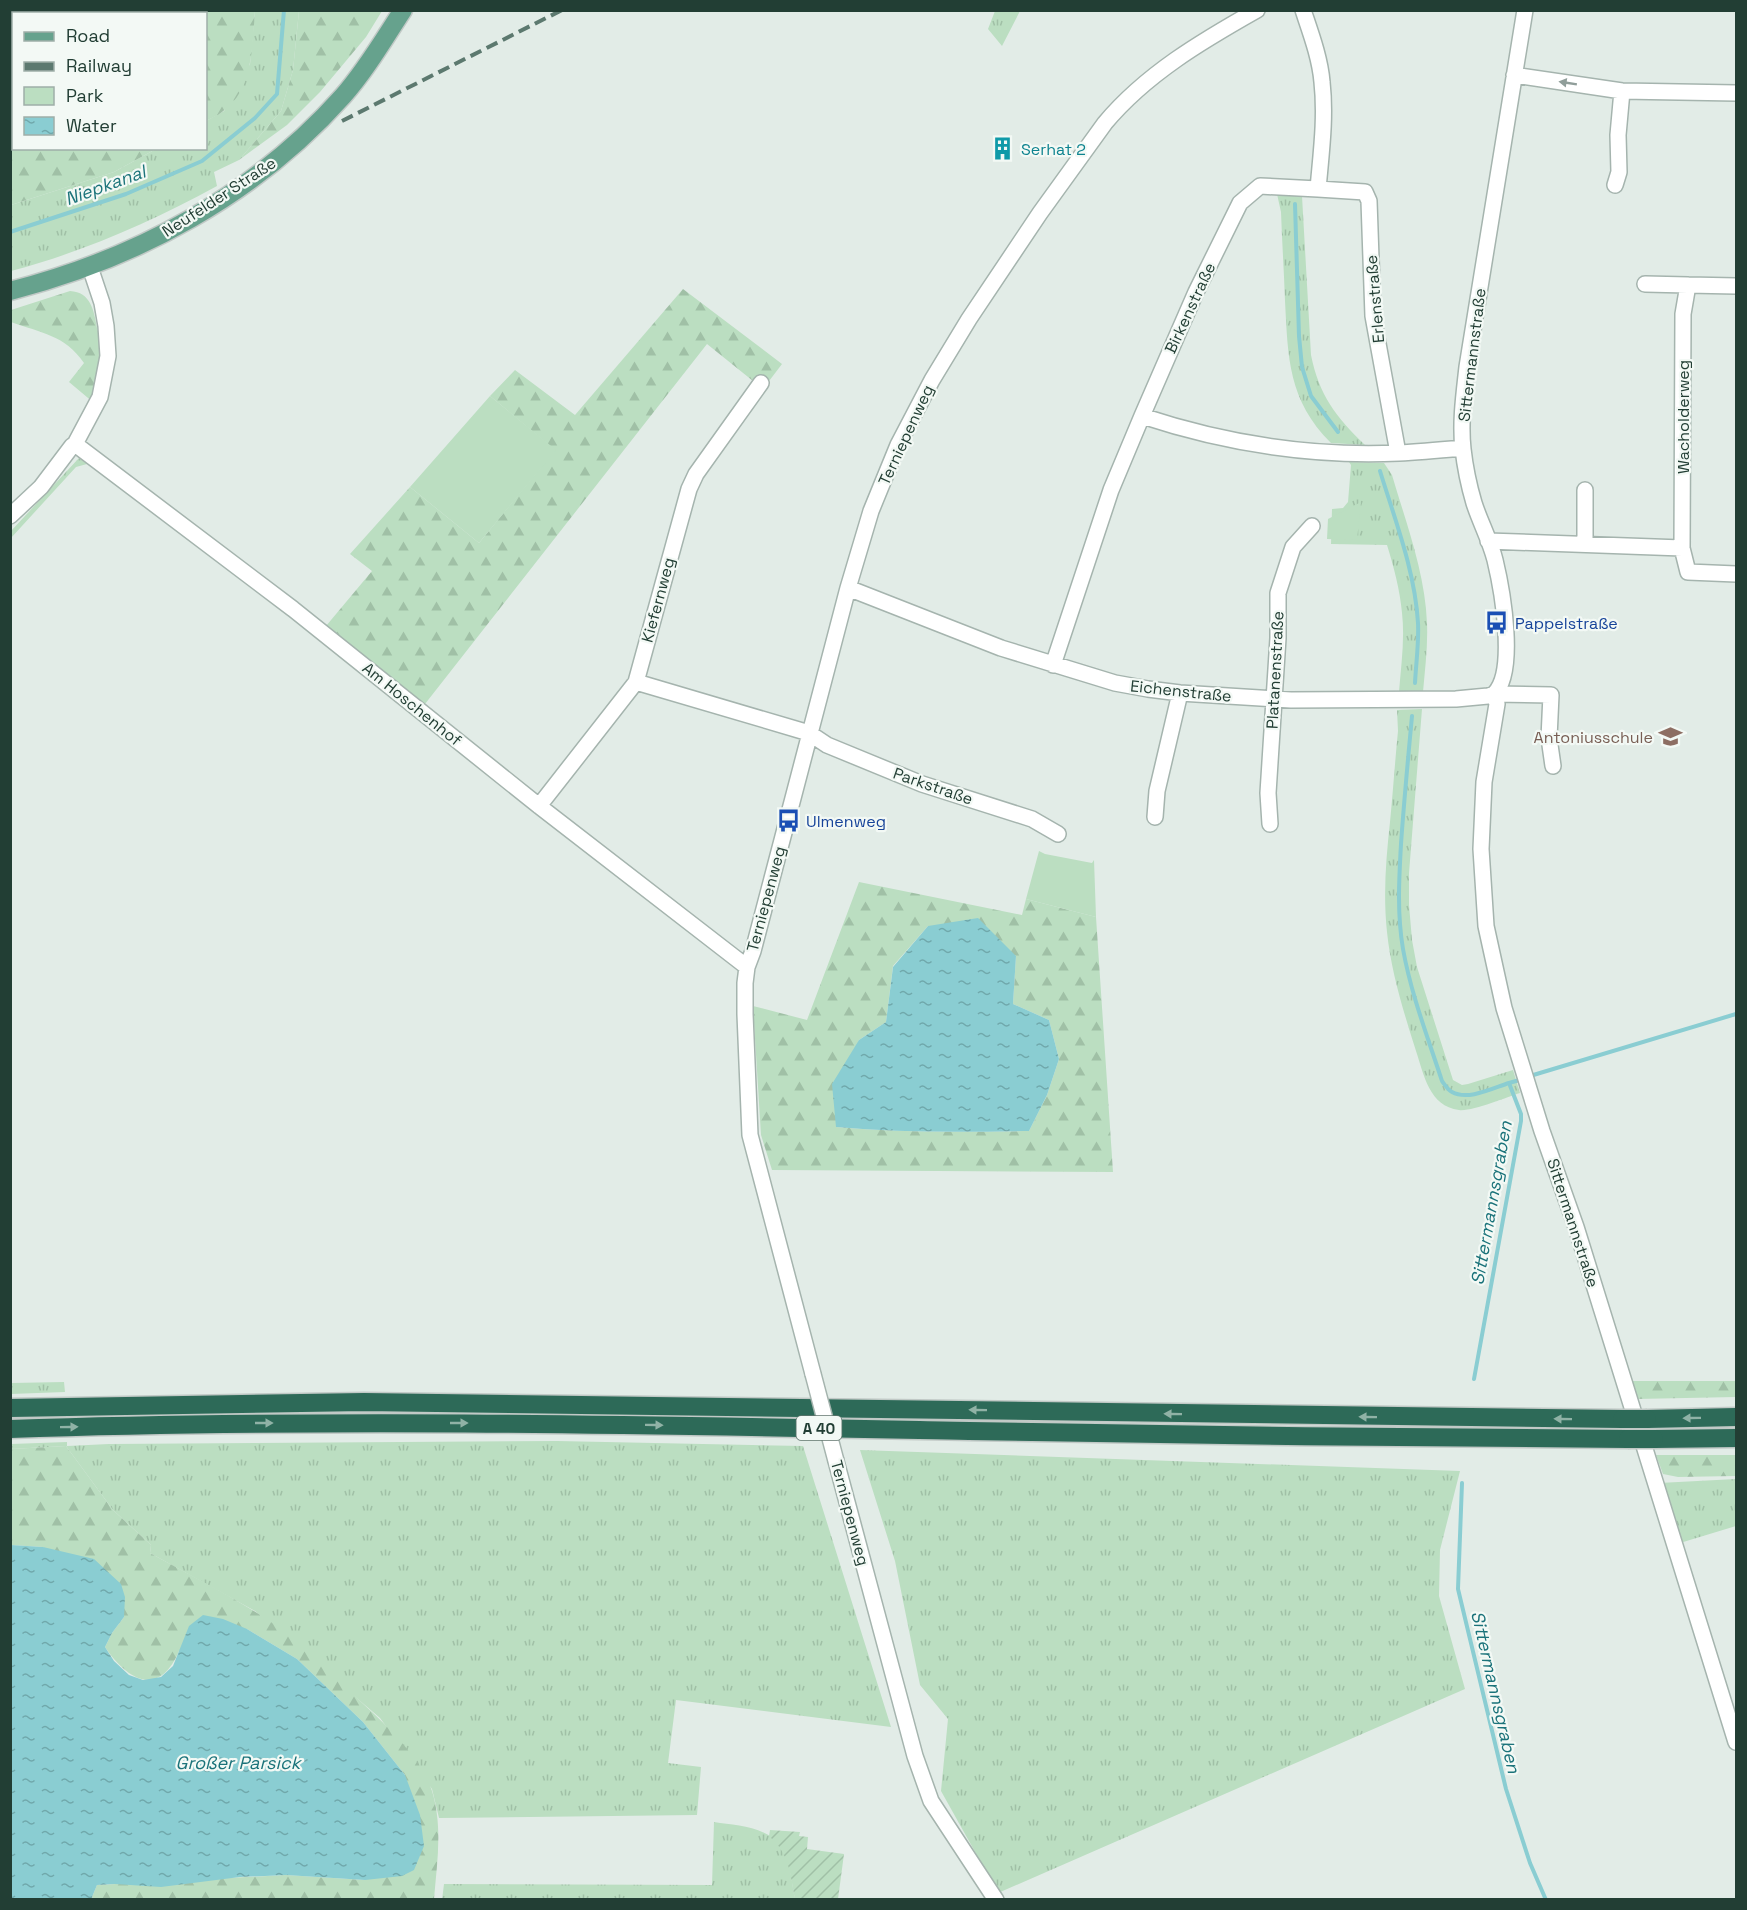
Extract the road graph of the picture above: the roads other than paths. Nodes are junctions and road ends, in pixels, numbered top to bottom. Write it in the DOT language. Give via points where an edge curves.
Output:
graph roads {
  1 [pos="403,10"];
  2 [pos="1257,10"];
  3 [pos="1303,10"];
  4 [pos="1525,10"];
  5 [pos="1514,75"];
  6 [pos="1622,91"];
  7 [pos="1737,93"];
  8 [pos="1616,184"];
  9 [pos="1318,189"];
  10 [pos="90,267"];
  11 [pos="1646,284"];
  12 [pos="1688,285"];
  13 [pos="1737,286"];
  14 [pos="10,291"];
  15 [pos="760,383"];
  16 [pos="1142,416"];
  17 [pos="75,444"];
  18 [pos="1462,448"];
  19 [pos="1398,453"];
  20 [pos="1585,490"];
  21 [pos="10,516"];
  22 [pos="1312,526"];
  23 [pos="1488,541"];
  24 [pos="1585,544"];
  25 [pos="1682,548"];
  26 [pos="1737,574"];
  27 [pos="848,588"];
  28 [pos="1053,665"];
  29 [pos="636,682"];
  30 [pos="1180,693"];
  31 [pos="1494,694"];
  32 [pos="1274,700"];
  33 [pos="809,733"];
  34 [pos="1553,766"];
  35 [pos="539,806"];
  36 [pos="1155,817"];
  37 [pos="1270,824"];
  38 [pos="1058,834"];
  39 [pos="747,968"];
  40 [pos="10,1408"];
  41 [pos="1737,1417"];
  42 [pos="10,1429"];
  43 [pos="1737,1438"];
  44 [pos="1737,1742"];
  45 [pos="996,1899"];
  1 -- 10 [label="main road, Neufelder Straße" via="359,76 297,144 259,175 196,215 154,239"];
  2 -- 27 [label="street, Terniepenweg" via="1204,40 1144,83 1105,123 1040,213 969,319 898,445 871,512"];
  3 -- 9 [label="street" via="1322,81 1324,116"];
  4 -- 5 [label="street, Sittermannstraße"];
  6 -- 5 [label="street, one-way"];
  5 -- 18 [label="street, Sittermannstraße" via="1467,367"];
  6 -- 7 [label="street"];
  6 -- 8 [label="street"];
  9 -- 16 [label="street, Birkenstraße" via="1260,186 1240,203"];
  9 -- 19 [label="street, Erlenstraße" via="1365,192 1369,201 1373,316"];
  10 -- 14 [label="main road, Neufelder Straße"];
  10 -- 17 [label="street" via="102,303 108,356 100,397"];
  11 -- 12 [label="street"];
  12 -- 13 [label="street"];
  12 -- 25 [label="street, Wacholderweg" via="1683,314"];
  15 -- 29 [label="street, Kiefernweg" via="689,489"];
  16 -- 19 [label="street" via="1232,440 1300,451"];
  16 -- 28 [label="street, Birkenstraße" via="1112,490"];
  17 -- 21 [label="street" via="41,487"];
  17 -- 35 [label="street, Am Hoschenhof" via="293,609"];
  18 -- 19 [label="street"];
  18 -- 23 [label="street, Sittermannstraße" via="1474,503"];
  20 -- 24 [label="street"];
  22 -- 32 [label="street, Platanenstraße" via="1293,547 1278,593"];
  23 -- 24 [label="street"];
  23 -- 31 [label="street, Sittermannstraße" via="1503,601 1506,648 1504,677"];
  24 -- 25 [label="street"];
  25 -- 26 [label="street" via="1688,572"];
  27 -- 28 [label="street, Eichenstraße"];
  27 -- 33 [label="street, Terniepenweg"];
  28 -- 30 [label="street, Eichenstraße" via="1115,683"];
  29 -- 33 [label="street"];
  29 -- 35 [label="street, Kiefernweg"];
  30 -- 32 [label="street, Eichenstraße"];
  30 -- 36 [label="street" via="1157,791"];
  31 -- 32 [label="street, Eichenstraße" via="1456,699"];
  31 -- 34 [label="street" via="1551,695 1549,738"];
  31 -- 44 [label="street, Sittermannstraße" via="1497,704 1484,782 1481,849 1486,926 1504,1008"];
  32 -- 37 [label="street, Platanenstraße"];
  33 -- 38 [label="street, Parkstraße" via="827,745 922,784 1032,819"];
  33 -- 39 [label="street, Terniepenweg"];
  35 -- 39 [label="street, Am Hoschenhof"];
  39 -- 45 [label="street, Terniepenweg, bridge" via="750,1135 836,1461 915,1756 931,1801"];
  41 -- 40 [label="highway, A 40, one-way, bridge" via="1622,1419 364,1402"];
  42 -- 43 [label="highway, A 40, one-way, bridge" via="208,1423 548,1423 1253,1437"];
}
